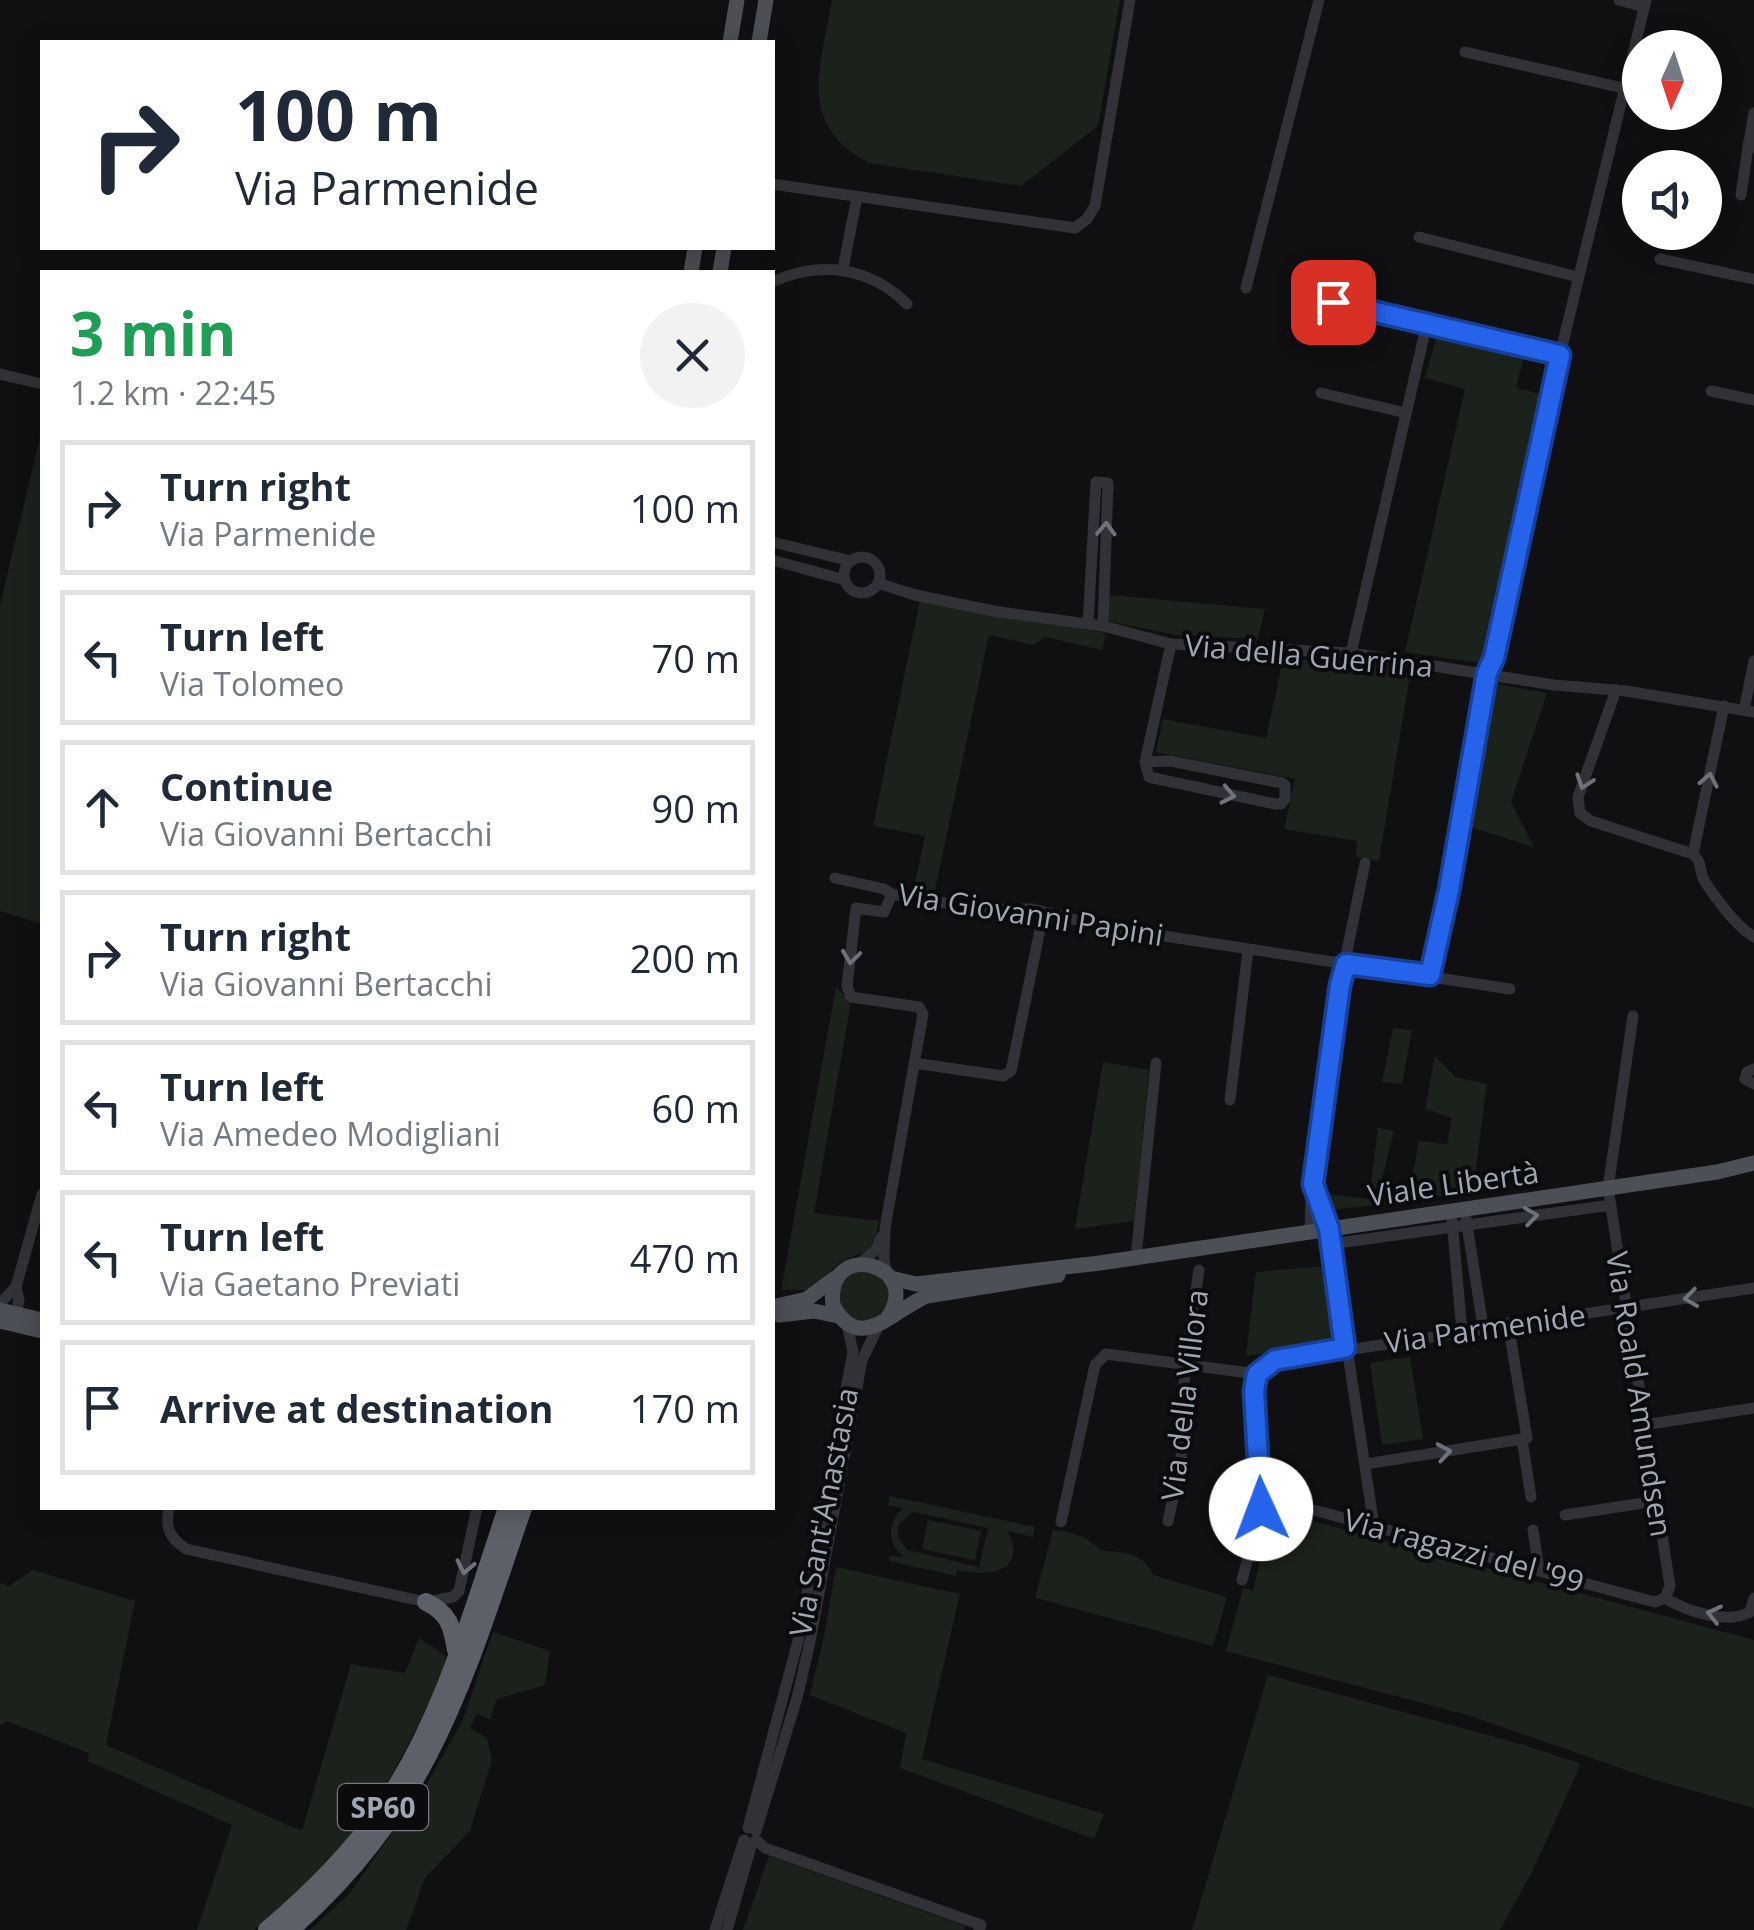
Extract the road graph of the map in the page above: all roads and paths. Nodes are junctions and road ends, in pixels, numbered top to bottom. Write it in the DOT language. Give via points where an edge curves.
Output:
graph roads {
  1 [pos="737,0"];
  2 [pos="766,0"];
  3 [pos="1130,0"];
  4 [pos="1319,0"];
  5 [pos="1619,0"];
  6 [pos="1645,3"];
  7 [pos="1638,30"];
  8 [pos="730,40"];
  9 [pos="759,40"];
  10 [pos="1466,52"];
  11 [pos="1622,88"];
  12 [pos="1622,92"];
  13 [pos="1754,112"];
  14 [pos="1751,147"];
  15 [pos="775,184"];
  16 [pos="1741,195"];
  17 [pos="857,197"];
  18 [pos="1419,237"];
  19 [pos="1660,259"];
  20 [pos="843,269"];
  21 [pos="1578,277"];
  22 [pos="1754,279"];
  23 [pos="775,281"];
  24 [pos="1246,288"];
  25 [pos="907,304"];
  26 [pos="1328,314"];
  27 [pos="1427,323"];
  28 [pos="1560,355"];
  29 [pos="0,374"];
  30 [pos="40,384"];
  31 [pos="1711,390"];
  32 [pos="1320,393"];
  33 [pos="1754,400"];
  34 [pos="1406,413"];
  35 [pos="775,543"];
  36 [pos="775,551"];
  37 [pos="775,560"];
  38 [pos="847,569"];
  39 [pos="878,583"];
  40 [pos="1088,624"];
  41 [pos="1103,626"];
  42 [pos="1172,644"];
  43 [pos="1351,653"];
  44 [pos="1754,661"];
  45 [pos="1487,673"];
  46 [pos="1616,690"];
  47 [pos="1724,706"];
  48 [pos="1749,711"];
  49 [pos="1146,762"];
  50 [pos="1693,854"];
  51 [pos="1365,862"];
  52 [pos="836,878"];
  53 [pos="892,894"];
  54 [pos="1041,925"];
  55 [pos="1754,936"];
  56 [pos="1248,950"];
  57 [pos="1346,964"];
  58 [pos="1430,975"];
  59 [pos="1510,989"];
  60 [pos="1633,1016"];
  61 [pos="914,1062"];
  62 [pos="1156,1062"];
  63 [pos="1754,1069"];
  64 [pos="1754,1084"];
  65 [pos="1230,1100"];
  66 [pos="1754,1163"];
  67 [pos="1718,1172"];
  68 [pos="1754,1172"];
  69 [pos="1313,1184"];
  70 [pos="1610,1197"];
  71 [pos="40,1201"];
  72 [pos="1459,1218"];
  73 [pos="884,1228"];
  74 [pos="1310,1232"];
  75 [pos="1330,1237"];
  76 [pos="1136,1258"];
  77 [pos="1100,1263"];
  78 [pos="859,1264"];
  79 [pos="1199,1270"];
  80 [pos="842,1272"];
  81 [pos="889,1276"];
  82 [pos="16,1287"];
  83 [pos="1754,1288"];
  84 [pos="775,1306"];
  85 [pos="1628,1307"];
  86 [pos="5,1309"];
  87 [pos="775,1316"];
  88 [pos="40,1319"];
  89 [pos="843,1320"];
  90 [pos="0,1321"];
  91 [pos="883,1322"];
  92 [pos="1508,1324"];
  93 [pos="1484,1327"];
  94 [pos="1462,1330"];
  95 [pos="40,1331"];
  96 [pos="1345,1348"];
  97 [pos="1185,1364"];
  98 [pos="1257,1374"];
  99 [pos="1754,1408"];
  100 [pos="1644,1425"];
  101 [pos="1522,1439"];
  102 [pos="1366,1464"];
  103 [pos="1262,1496"];
  104 [pos="1531,1497"];
  105 [pos="1656,1500"];
  106 [pos="169,1510"];
  107 [pos="477,1510"];
  108 [pos="506,1510"];
  109 [pos="522,1510"];
  110 [pos="1564,1514"];
  111 [pos="1168,1521"];
  112 [pos="1060,1522"];
  113 [pos="1374,1526"];
  114 [pos="1533,1530"];
  115 [pos="1539,1570"];
  116 [pos="1242,1580"];
  117 [pos="1665,1598"];
  118 [pos="1754,1598"];
  119 [pos="426,1602"];
  120 [pos="457,1656"];
  121 [pos="790,1700"];
  122 [pos="751,1836"];
  123 [pos="267,1930"];
  124 [pos="290,1930"];
  125 [pos="715,1930"];
  126 [pos="727,1930"];
  127 [pos="979,1930"];
  1 -- 8 [label="main road"];
  2 -- 9 [label="main road"];
  3 -- 17 [label="street" via="1095,206 1080,225"];
  4 -- 24 [label="street"];
  5 -- 6 [label="street"];
  6 -- 7 [label="street"];
  10 -- 11 [label="street"];
  12 -- 21 [label="street"];
  13 -- 14 [label="street"];
  14 -- 16 [label="street"];
  15 -- 17 [label="street"];
  17 -- 20 [label="street"];
  18 -- 21 [label="street"];
  19 -- 22 [label="street"];
  20 -- 23 [label="street" via="796,271"];
  20 -- 25 [label="street" via="882,282"];
  21 -- 28 [label="street"];
  26 -- 27 [label="street" via="1336,302"];
  27 -- 28 [label="street"];
  27 -- 34 [label="street"];
  28 -- 45 [label="street"];
  29 -- 30 [label="street"];
  31 -- 33 [label="street"];
  32 -- 34 [label="street"];
  34 -- 43 [label="street"];
  35 -- 38 [label="street"];
  36 -- 38 [label="street"];
  37 -- 38 [label="street"];
  38 -- 39 [label="street" via="857,593"];
  38 -- 39 [label="street" via="861,558 872,561"];
  39 -- 40 [label="street, Via della Guerrina" via="999,612"];
  40 -- 41 [label="street, Via della Guerrina"];
  41 -- 40 [label="street, one-way" via="1108,484 1096,482"];
  41 -- 42 [label="street, Via della Guerrina"];
  42 -- 43 [label="street, Via della Guerrina"];
  42 -- 49 [label="street"];
  43 -- 45 [label="street, Via della Guerrina"];
  44 -- 48 [label="street, Via della Guerrina"];
  45 -- 46 [label="street, Via della Guerrina"];
  45 -- 58 [label="street"];
  46 -- 47 [label="street, Via della Guerrina"];
  46 -- 50 [label="street, one-way" via="1578,797 1580,813"];
  47 -- 48 [label="street, Via della Guerrina"];
  50 -- 47 [label="street, one-way"];
  49 -- 49 [label="street, one-way" via="1148,777 1158,781 1275,804 1285,799 1282,783"];
  50 -- 55 [label="street" via="1702,878"];
  51 -- 57 [label="street"];
  52 -- 53 [label="street, Via Giovanni Papini"];
  53 -- 56 [label="street, Via Giovanni Papini" via="980,909 1033,909"];
  53 -- 61 [label="street, one-way" via="884,912 856,908 848,992 918,1007 923,1014"];
  54 -- 61 [label="street" via="1010,1070 990,1075"];
  56 -- 57 [label="street, Via Giovanni Papini"];
  56 -- 65 [label="street"];
  57 -- 58 [label="street, Via Giovanni Papini"];
  57 -- 69 [label="street"];
  58 -- 59 [label="street, Via Giovanni Papini"];
  60 -- 70 [label="street, Via Roald Amundsen"];
  61 -- 73 [label="street"];
  62 -- 76 [label="street"];
  63 -- 64 [label="street" via="1745,1078"];
  66 -- 67 [label="main road, Viale Libertà"];
  67 -- 68 [label="main road, Viale Libertà"];
  67 -- 70 [label="main road, Viale Libertà"];
  69 -- 74 [label="street"];
  69 -- 75 [label="street"];
  70 -- 72 [label="main road, Viale Libertà"];
  70 -- 85 [label="street, Via Roald Amundsen"];
  71 -- 82 [label="street"];
  72 -- 75 [label="main road, Viale Libertà"];
  72 -- 93 [label="street"];
  72 -- 94 [label="street"];
  73 -- 78 [label="street" via="876,1249"];
  73 -- 81 [label="street"];
  74 -- 75 [label="main road, Viale Libertà"];
  74 -- 76 [label="main road, Viale Libertà"];
  75 -- 96 [label="street"];
  76 -- 77 [label="main road, Viale Libertà"];
  77 -- 81 [label="main road, Viale Libertà" via="916,1284"];
  77 -- 91 [label="main road, Viale Libertà" via="927,1296"];
  78 -- 80 [label="main road"];
  78 -- 81 [label="main road"];
  79 -- 97 [label="street, Via della Villora"];
  80 -- 84 [label="main road" via="818,1294"];
  80 -- 89 [label="main road" via="831,1294"];
  81 -- 91 [label="main road" via="896,1299"];
  82 -- 86 [label="street"];
  82 -- 86 [label="street" via="20,1300"];
  83 -- 85 [label="street, Via Parmenide, one-way"];
  85 -- 92 [label="street, Via Parmenide"];
  85 -- 100 [label="street, Via Roald Amundsen"];
  86 -- 88 [label="main road"];
  87 -- 89 [label="main road" via="810,1311"];
  89 -- 91 [label="main road" via="863,1328"];
  89 -- 121 [label="street, Via Sant'Anastasia" via="854,1352"];
  90 -- 95 [label="main road"];
  91 -- 121 [label="street, Via Sant'Anastasia" via="864,1354"];
  92 -- 93 [label="street, Via Parmenide"];
  92 -- 101 [label="street" via="1527,1438"];
  93 -- 94 [label="street, Via Parmenide"];
  94 -- 96 [label="street, Via Parmenide"];
  96 -- 98 [label="street, Via Parmenide" via="1275,1360"];
  96 -- 102 [label="street"];
  97 -- 98 [label="street"];
  97 -- 111 [label="street, Via della Villora" via="1180,1463"];
  97 -- 112 [label="street" via="1106,1354 1099,1359"];
  98 -- 103 [label="street"];
  99 -- 100 [label="street"];
  100 -- 105 [label="street, Via Roald Amundsen"];
  102 -- 101 [label="street, one-way"];
  101 -- 104 [label="street"];
  102 -- 113 [label="street"];
  103 -- 113 [label="street, Via ragazzi del '99"];
  103 -- 116 [label="street"];
  105 -- 110 [label="street"];
  105 -- 117 [label="street, Via Roald Amundsen" via="1670,1586"];
  106 -- 119 [label="street" via="168,1531 186,1549"];
  107 -- 119 [label="street, one-way" via="459,1590"];
  108 -- 120 [label="highway, SP60"];
  109 -- 124 [label="highway, SP60" via="456,1702 430,1757 368,1849"];
  113 -- 115 [label="street, Via ragazzi del '99"];
  114 -- 115 [label="street"];
  115 -- 117 [label="street, Via ragazzi del '99" via="1656,1602"];
  118 -- 117 [label="street, Via ragazzi del '99, one-way" via="1740,1618"];
  119 -- 120 [label="highway" via="452,1625"];
  120 -- 123 [label="highway, SP60" via="386,1803 332,1872"];
  121 -- 122 [label="street"];
  122 -- 125 [label="street"];
  122 -- 126 [label="street"];
  122 -- 127 [label="street" via="765,1848 981,1925"];
}
